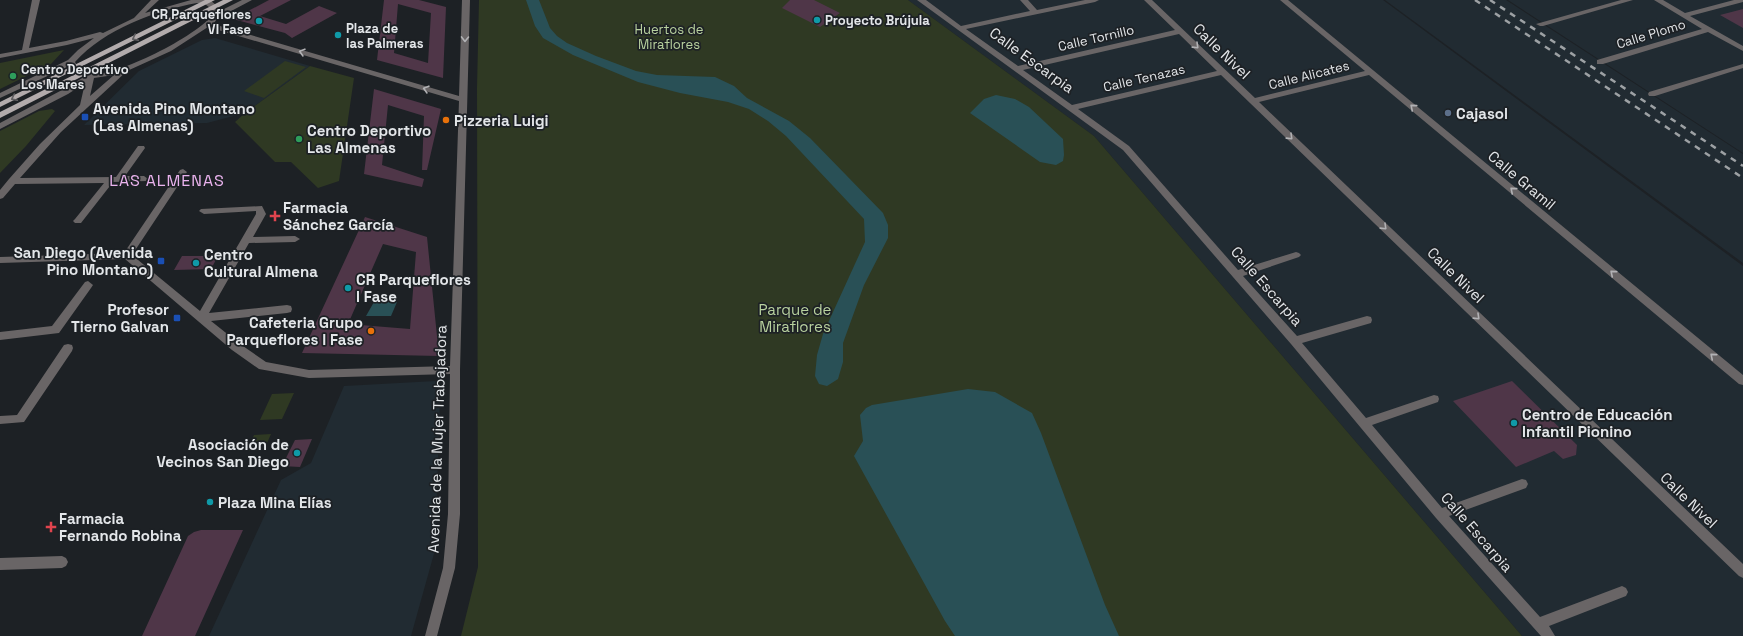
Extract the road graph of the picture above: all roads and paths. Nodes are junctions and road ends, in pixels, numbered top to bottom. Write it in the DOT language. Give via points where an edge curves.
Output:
graph roads {
  1 [pos="36,0"];
  2 [pos="155,0"];
  3 [pos="228,0"];
  4 [pos="248,0"];
  5 [pos="466,0"];
  6 [pos="921,0"];
  7 [pos="1024,0"];
  8 [pos="1095,0"];
  9 [pos="1148,0"];
  10 [pos="1284,0"];
  11 [pos="1629,0"];
  12 [pos="1658,0"];
  13 [pos="1738,0"];
  14 [pos="188,1"];
  15 [pos="211,3"];
  16 [pos="1035,12"];
  17 [pos="1684,15"];
  18 [pos="216,16"];
  19 [pos="133,21"];
  20 [pos="1540,24"];
  21 [pos="208,25"];
  22 [pos="961,28"];
  23 [pos="1709,29"];
  24 [pos="114,30"];
  25 [pos="1181,31"];
  26 [pos="67,43"];
  27 [pos="1743,49"];
  28 [pos="25,51"];
  29 [pos="79,52"];
  30 [pos="0,56"];
  31 [pos="1600,62"];
  32 [pos="72,65"];
  33 [pos="1743,66"];
  34 [pos="126,68"];
  35 [pos="1016,69"];
  36 [pos="1223,72"];
  37 [pos="1371,72"];
  38 [pos="87,75"];
  39 [pos="89,88"];
  40 [pos="65,92"];
  41 [pos="1652,94"];
  42 [pos="0,96"];
  43 [pos="464,100"];
  44 [pos="1254,102"];
  45 [pos="84,104"];
  46 [pos="0,105"];
  47 [pos="1072,108"];
  48 [pos="0,115"];
  49 [pos="0,126"];
  50 [pos="141,148"];
  51 [pos="183,172"];
  52 [pos="115,179"];
  53 [pos="144,179"];
  54 [pos="12,181"];
  55 [pos="0,196"];
  56 [pos="204,211"];
  57 [pos="78,222"];
  58 [pos="295,239"];
  59 [pos="247,240"];
  60 [pos="1296,255"];
  61 [pos="127,256"];
  62 [pos="0,260"];
  63 [pos="1237,274"];
  64 [pos="88,284"];
  65 [pos="287,309"];
  66 [pos="201,318"];
  67 [pos="1367,320"];
  68 [pos="0,336"];
  69 [pos="1295,341"];
  70 [pos="68,348"];
  71 [pos="455,370"];
  72 [pos="1743,381"];
  73 [pos="1434,398"];
  74 [pos="0,420"];
  75 [pos="1364,423"];
  76 [pos="1522,484"];
  77 [pos="1440,514"];
  78 [pos="62,562"];
  79 [pos="0,564"];
  80 [pos="1743,572"];
  81 [pos="1622,592"];
  82 [pos="1538,624"];
  83 [pos="431,636"];
  84 [pos="1548,636"];
  1 -- 28 [label="street"];
  2 -- 19 [label="street"];
  3 -- 15 [label="main road"];
  4 -- 18 [label="street"];
  5 -- 43 [label="street, Avenida de la Mujer Trabajadora, one-way"];
  6 -- 22 [label="street, Calle Escarpia"];
  7 -- 16 [label="street"];
  8 -- 16 [label="street"];
  9 -- 25 [label="street, Calle Nivel"];
  10 -- 37 [label="street, Calle Gramil"];
  11 -- 20 [label="street"];
  12 -- 17 [label="street"];
  13 -- 17 [label="street"];
  14 -- 15 [label="street"];
  14 -- 19 [label="street"];
  15 -- 18 [label="street" via="219,11"];
  15 -- 32 [label="main road, one-way"];
  15 -- 38 [label="main road"];
  16 -- 22 [label="street"];
  17 -- 23 [label="street"];
  18 -- 21 [label="street"];
  19 -- 24 [label="street"];
  21 -- 34 [label="street"];
  43 -- 21 [label="street, one-way"];
  22 -- 35 [label="street, Calle Escarpia"];
  23 -- 27 [label="street"];
  23 -- 31 [label="street, Calle Plomo"];
  24 -- 26 [label="street"];
  24 -- 29 [label="street"];
  25 -- 35 [label="street, Calle Tornillo"];
  25 -- 36 [label="street, Calle Nivel, one-way"];
  26 -- 28 [label="street"];
  26 -- 29 [label="street" via="79,46"];
  28 -- 30 [label="street"];
  29 -- 32 [label="street"];
  32 -- 38 [label="street"];
  32 -- 42 [label="street"];
  32 -- 46 [label="main road, one-way"];
  33 -- 41 [label="street"];
  34 -- 38 [label="street" via="108,74"];
  34 -- 45 [label="street"];
  35 -- 47 [label="street, Calle Escarpia"];
  36 -- 44 [label="street, Calle Nivel"];
  36 -- 47 [label="street, Calle Tenazas"];
  37 -- 44 [label="street, Calle Alicates"];
  72 -- 37 [label="street, Calle Gramil, one-way"];
  38 -- 39 [label="street"];
  38 -- 40 [label="street"];
  38 -- 48 [label="main road"];
  39 -- 40 [label="street"];
  39 -- 45 [label="street"];
  40 -- 49 [label="street"];
  43 -- 71 [label="street, Avenida de la Mujer Trabajadora"];
  44 -- 80 [label="street, Calle Nivel, one-way"];
  45 -- 54 [label="street"];
  47 -- 63 [label="street, Calle Escarpia" via="1126,148"];
  50 -- 52 [label="street"];
  51 -- 61 [label="street"];
  52 -- 53 [label="street"];
  52 -- 54 [label="street"];
  52 -- 57 [label="street"];
  54 -- 55 [label="street"];
  56 -- 59 [label="street" via="259,208 261,214"];
  58 -- 59 [label="street"];
  59 -- 66 [label="street"];
  60 -- 63 [label="street"];
  61 -- 62 [label="street"];
  61 -- 66 [label="street"];
  63 -- 69 [label="street, Calle Escarpia"];
  64 -- 68 [label="street" via="55,330"];
  65 -- 66 [label="street"];
  66 -- 71 [label="street" via="264,366 277,369 309,374"];
  67 -- 69 [label="street"];
  69 -- 75 [label="street, Calle Escarpia"];
  70 -- 74 [label="street" via="20,419"];
  71 -- 83 [label="street, Avenida de la Mujer Trabajadora" via="454,514 449,568"];
  73 -- 75 [label="street"];
  75 -- 77 [label="street, Calle Escarpia"];
  76 -- 77 [label="street"];
  77 -- 82 [label="street, Calle Escarpia"];
  78 -- 79 [label="street"];
  81 -- 82 [label="street"];
  82 -- 84 [label="street, Calle Escarpia"];
}
